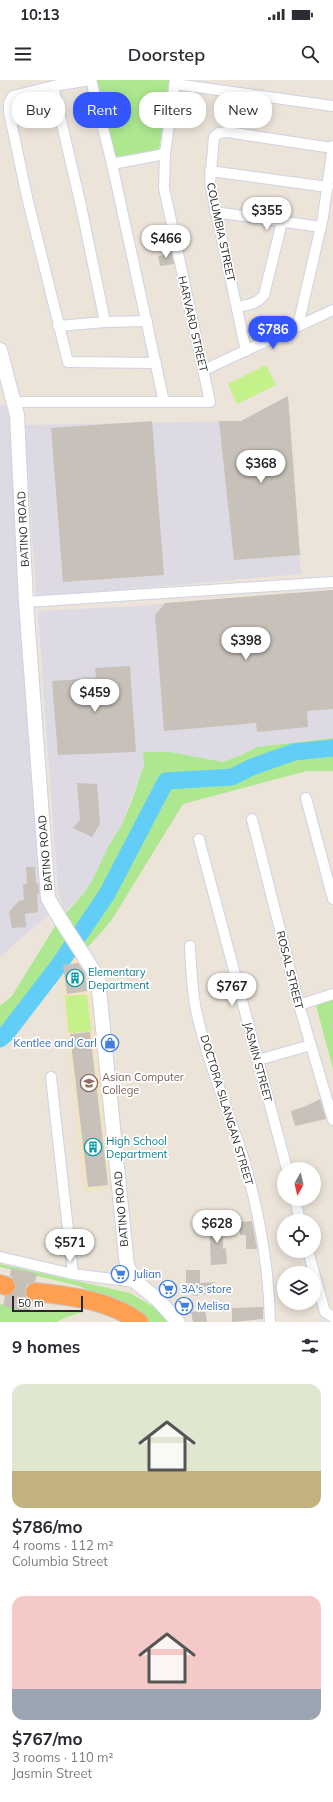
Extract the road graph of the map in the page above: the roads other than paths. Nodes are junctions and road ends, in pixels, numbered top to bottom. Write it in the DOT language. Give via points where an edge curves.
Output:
graph roads {
  1 [pos="91,80"];
  2 [pos="175,82"];
  3 [pos="220,85"];
  4 [pos="53,86"];
  5 [pos="333,106"];
  6 [pos="333,147"];
  7 [pos="165,154"];
  8 [pos="112,164"];
  9 [pos="210,171"];
  10 [pos="328,187"];
  11 [pos="216,212"];
  12 [pos="282,222"];
  13 [pos="321,226"];
  14 [pos="237,307"];
  15 [pos="333,310"];
  16 [pos="147,321"];
  17 [pos="105,322"];
  18 [pos="58,326"];
  19 [pos="298,326"];
  20 [pos="0,350"];
  21 [pos="246,351"];
  22 [pos="156,363"];
  23 [pos="204,370"];
  24 [pos="14,402"];
  25 [pos="164,402"];
  26 [pos="333,582"];
  27 [pos="26,602"];
  28 [pos="306,798"];
  29 [pos="252,819"];
  30 [pos="199,839"];
  31 [pos="333,899"];
  32 [pos="190,946"];
  33 [pos="333,994"];
  34 [pos="298,1005"];
  35 [pos="310,1045"];
  36 [pos="258,1060"];
  37 [pos="51,1077"];
  38 [pos="330,1098"];
  39 [pos="333,1120"];
  40 [pos="285,1162"];
  41 [pos="0,1257"];
  42 [pos="310,1258"];
  43 [pos="73,1274"];
  44 [pos="136,1282"];
  45 [pos="35,1292"];
  46 [pos="329,1314"];
  47 [pos="139,1322"];
  48 [pos="178,1322"];
  49 [pos="270,1322"];
  1 -- 4 [label="street"];
  1 -- 8 [label="street"];
  2 -- 3 [label="street"];
  2 -- 7 [label="street, HARVARD STREET"];
  3 -- 5 [label="street"];
  4 -- 17 [label="street"];
  4 -- 18 [label="street" via="13,96 9,106 27,197"];
  6 -- 9 [label="street, COLUMBIA STREET" via="219,133 214,137"];
  6 -- 10 [label="street"];
  7 -- 8 [label="street"];
  7 -- 23 [label="street, HARVARD STREET" via="164,188"];
  8 -- 16 [label="street"];
  9 -- 10 [label="street"];
  9 -- 11 [label="street, COLUMBIA STREET"];
  10 -- 13 [label="street"];
  11 -- 12 [label="street"];
  11 -- 14 [label="street, COLUMBIA STREET"];
  12 -- 13 [label="street"];
  12 -- 14 [label="street" via="264,295 252,304"];
  13 -- 19 [label="street"];
  14 -- 21 [label="street, COLUMBIA STREET"];
  15 -- 19 [label="street"];
  16 -- 17 [label="street"];
  16 -- 22 [label="street"];
  17 -- 18 [label="street"];
  18 -- 22 [label="street" via="68,362"];
  19 -- 21 [label="street"];
  20 -- 24 [label="main road, BATINO ROAD"];
  21 -- 23 [label="street"];
  22 -- 25 [label="street"];
  23 -- 25 [label="street, HARVARD STREET" via="210,402"];
  24 -- 25 [label="street"];
  24 -- 27 [label="main road, BATINO ROAD" via="17,415"];
  26 -- 27 [label="street"];
  27 -- 44 [label="main road, BATINO ROAD" via="48,898 98,979 127,1266"];
  28 -- 31 [label="street"];
  29 -- 34 [label="street, ROSAL STREET"];
  30 -- 36 [label="street, JASMIN STREET"];
  32 -- 49 [label="street, DOCTORA SILANGAN STREET" via="193,988 200,1025 244,1161 255,1204 268,1278"];
  33 -- 34 [label="street"];
  34 -- 35 [label="street, ROSAL STREET"];
  35 -- 36 [label="street"];
  35 -- 38 [label="street, ROSAL STREET"];
  36 -- 40 [label="street, JASMIN STREET"];
  37 -- 43 [label="street"];
  38 -- 39 [label="street, ROSAL STREET"];
  41 -- 43 [label="street"];
  42 -- 46 [label="street"];
  43 -- 44 [label="street"];
  44 -- 48 [label="main road, BATINO ROAD" via="157,1298"];
  45 -- 47 [label="highway" via="74,1297 105,1305 130,1315"];
}
